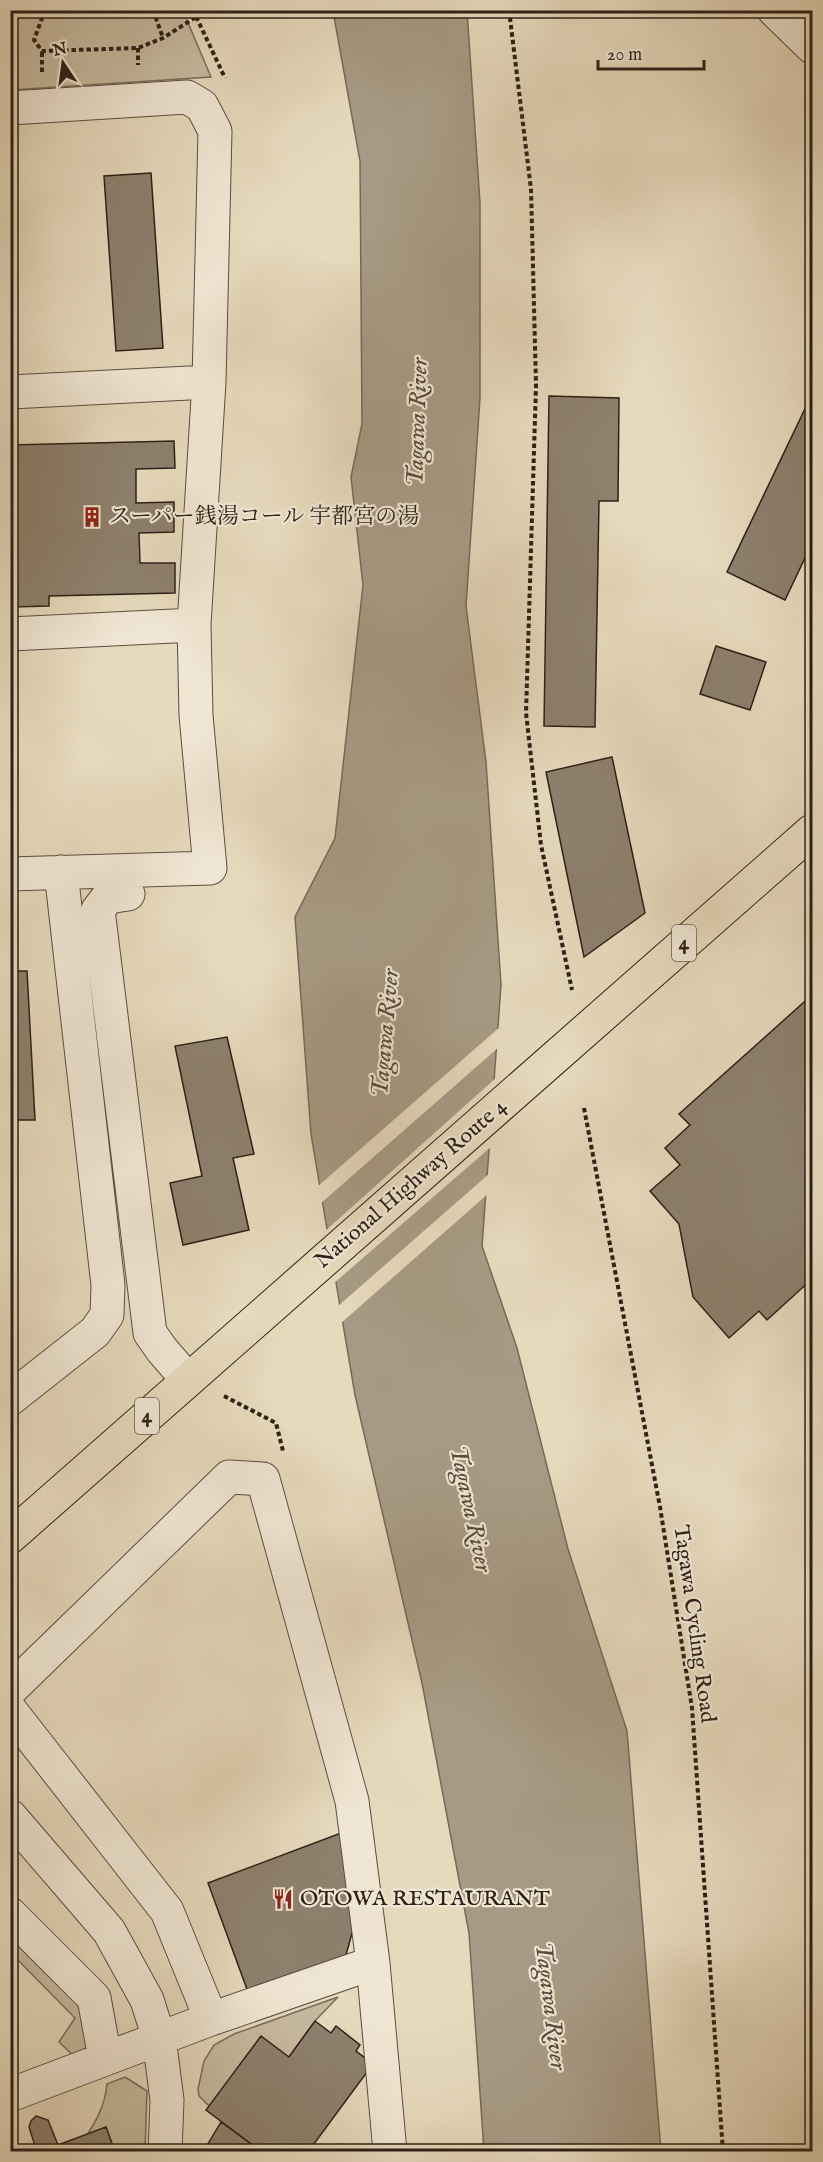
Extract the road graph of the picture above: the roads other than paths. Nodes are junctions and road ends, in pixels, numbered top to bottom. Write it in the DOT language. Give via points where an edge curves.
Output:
graph roads {
  1 [pos="774,10"];
  2 [pos="813,47"];
  3 [pos="10,108"];
  4 [pos="208,382"];
  5 [pos="10,392"];
  6 [pos="194,625"];
  7 [pos="10,634"];
  8 [pos="813,831"];
  9 [pos="61,872"];
  10 [pos="10,874"];
  11 [pos="128,894"];
  12 [pos="135,1214"];
  13 [pos="100,1217"];
  14 [pos="188,1380"];
  15 [pos="10,1399"];
  16 [pos="10,1538"];
  17 [pos="10,1690"];
  18 [pos="10,1710"];
  19 [pos="10,1816"];
  20 [pos="10,1914"];
  21 [pos="373,1963"];
  22 [pos="211,2019"];
  23 [pos="159,2038"];
  24 [pos="105,2058"];
  25 [pos="10,2095"];
  26 [pos="165,2151"];
  27 [pos="390,2151"];
  1 -- 2 [label="street"];
  3 -- 4 [label="street" via="187,97 202,106 215,131"];
  4 -- 5 [label="street"];
  4 -- 6 [label="street"];
  6 -- 7 [label="street"];
  6 -- 9 [label="street" via="196,715 210,868"];
  8 -- 14 [label="highway, National Highway Route 4 / 4"];
  9 -- 10 [label="street"];
  9 -- 13 [label="street"];
  11 -- 12 [label="street" via="108,897 98,910"];
  12 -- 13 [label="street"];
  12 -- 14 [label="street" via="150,1333"];
  13 -- 15 [label="street" via="108,1285 107,1316 95,1332"];
  14 -- 16 [label="highway, National Highway Route 4 / 4"];
  17 -- 21 [label="street" via="229,1477 263,1479 352,1801"];
  18 -- 22 [label="street" via="167,1911"];
  19 -- 23 [label="street" via="110,1930 147,2000"];
  20 -- 24 [label="street" via="94,1998"];
  21 -- 22 [label="street"];
  21 -- 27 [label="street"];
  22 -- 23 [label="street"];
  23 -- 24 [label="street"];
  23 -- 26 [label="street" via="167,2100"];
  24 -- 25 [label="street"];
}
